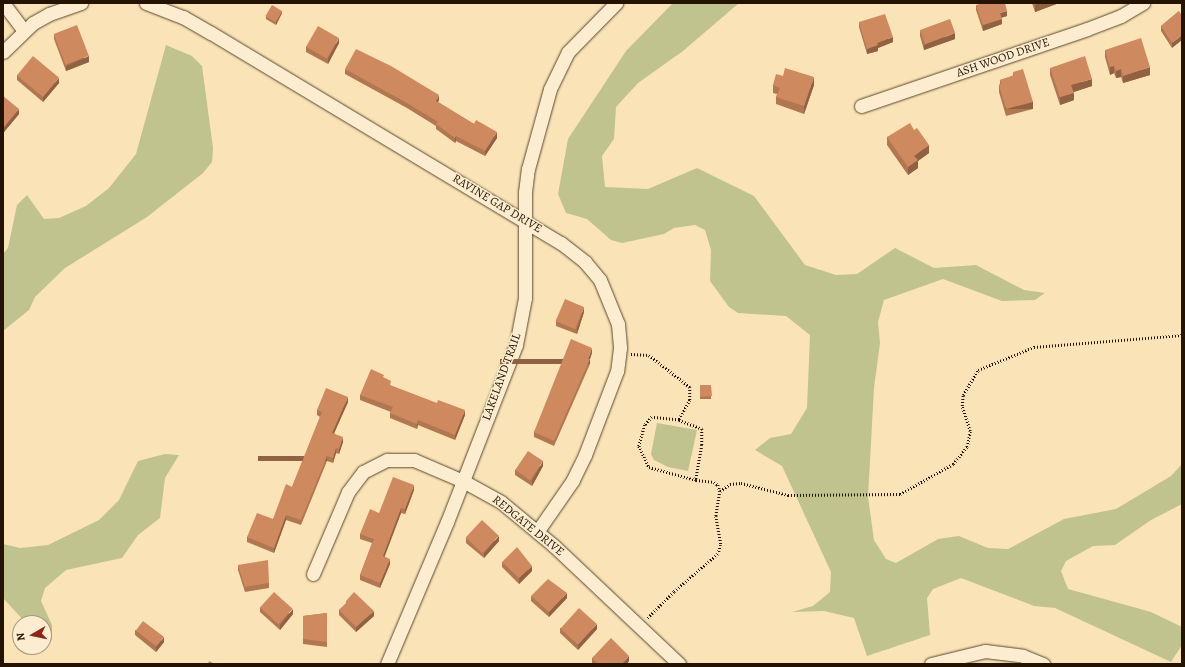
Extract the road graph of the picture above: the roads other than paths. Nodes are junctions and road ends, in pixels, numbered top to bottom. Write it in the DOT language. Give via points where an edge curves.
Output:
graph roads {
  1 [pos="3,3"];
  2 [pos="82,3"];
  3 [pos="146,3"];
  4 [pos="616,3"];
  5 [pos="1143,3"];
  6 [pos="24,30"];
  7 [pos="3,52"];
  8 [pos="861,106"];
  9 [pos="526,221"];
  10 [pos="463,481"];
  11 [pos="537,532"];
  12 [pos="313,574"];
  13 [pos="387,664"];
  14 [pos="679,664"];
  15 [pos="931,664"];
  16 [pos="1043,664"];
  1 -- 6 [label="street"];
  2 -- 6 [label="street" via="49,14"];
  3 -- 9 [label="street, RAVINE GAP DRIVE" via="183,17 212,33"];
  4 -- 9 [label="street, LAKELAND TRAIL" via="568,52 550,89 528,169"];
  5 -- 8 [label="street, ASH WOOD DRIVE" via="1121,16 1087,29"];
  6 -- 7 [label="street"];
  9 -- 10 [label="street, LAKELAND TRAIL" via="525,298 516,345"];
  9 -- 11 [label="street, RAVINE GAP DRIVE" via="585,262 600,280 618,324 620,353 617,372 585,455 572,480"];
  10 -- 11 [label="street, REDGATE DRIVE" via="501,502"];
  10 -- 12 [label="street, REDGATE DRIVE" via="434,467 400,458 387,460 363,472 348,492"];
  10 -- 13 [label="street, LAKELAND TRAIL"];
  11 -- 14 [label="street, REDGATE DRIVE"];
  15 -- 16 [label="street" via="985,651 1023,656"];
}
